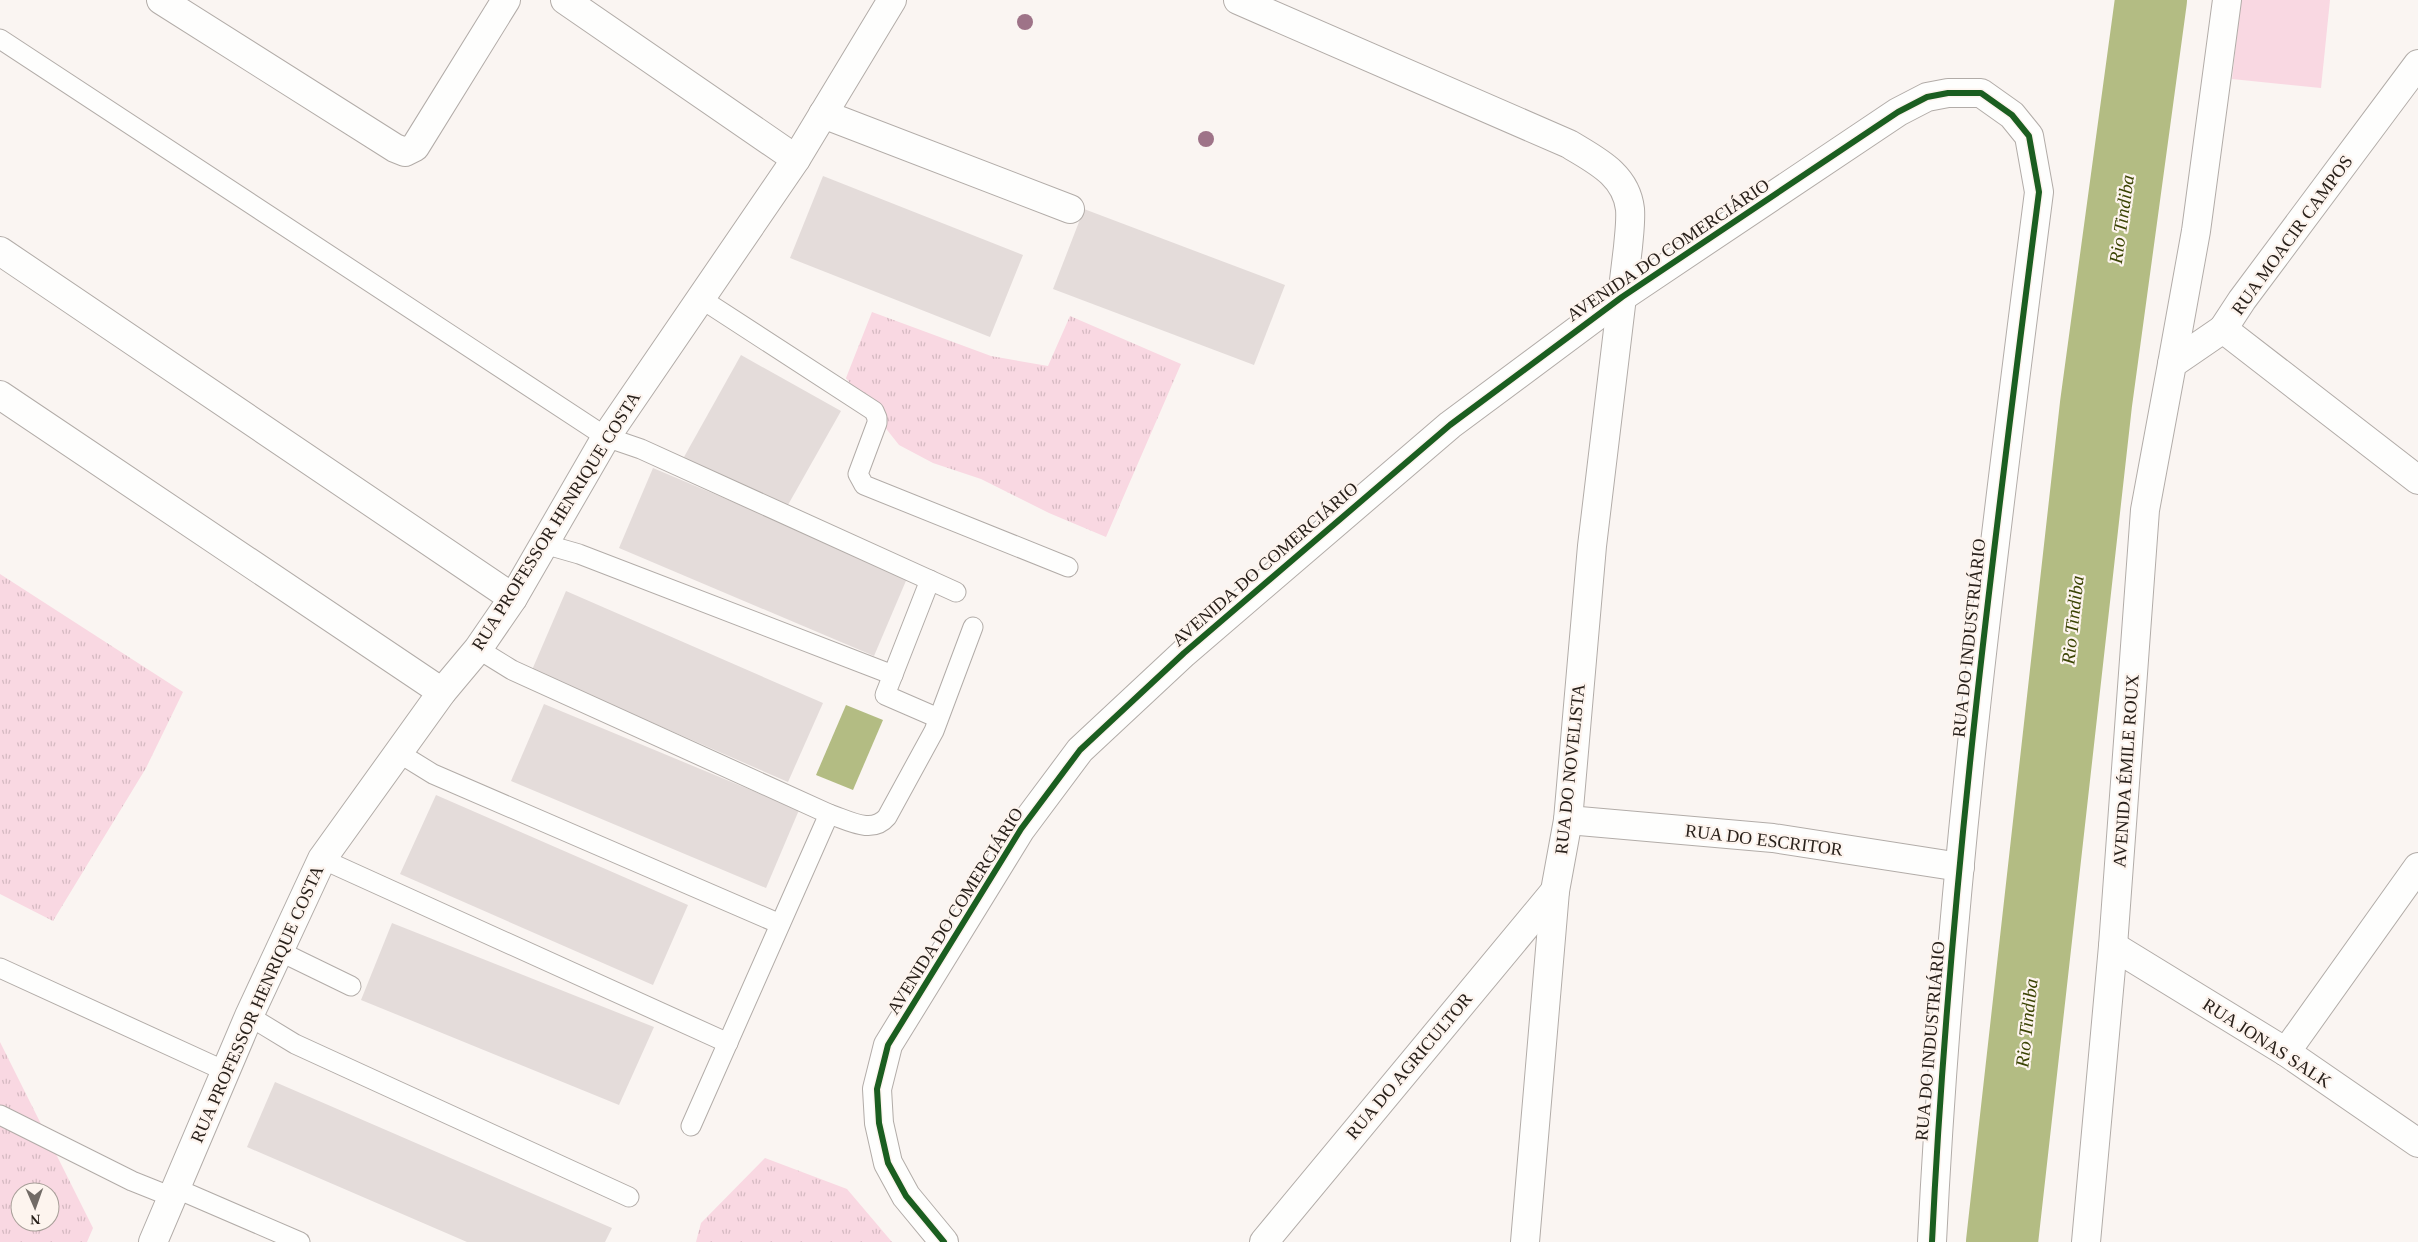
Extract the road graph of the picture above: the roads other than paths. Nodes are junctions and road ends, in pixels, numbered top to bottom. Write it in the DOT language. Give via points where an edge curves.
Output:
graph roads {
  1 [pos="161,0"];
  2 [pos="506,0"];
  3 [pos="565,0"];
  4 [pos="892,0"];
  5 [pos="1238,0"];
  6 [pos="2227,0"];
  7 [pos="0,39"];
  8 [pos="2418,64"];
  9 [pos="1948,93"];
  10 [pos="823,114"];
  11 [pos="796,159"];
  12 [pos="1070,209"];
  13 [pos="0,251"];
  14 [pos="1622,297"];
  15 [pos="700,298"];
  16 [pos="2224,329"];
  17 [pos="2172,364"];
  18 [pos="0,395"];
  19 [pos="606,437"];
  20 [pos="2418,480"];
  21 [pos="544,544"];
  22 [pos="1068,567"];
  23 [pos="930,580"];
  24 [pos="956,592"];
  25 [pos="513,598"];
  26 [pos="972,627"];
  27 [pos="478,649"];
  28 [pos="893,675"];
  29 [pos="442,692"];
  30 [pos="938,718"];
  31 [pos="399,753"];
  32 [pos="829,814"];
  33 [pos="1568,820"];
  34 [pos="322,859"];
  35 [pos="1960,867"];
  36 [pos="2418,867"];
  37 [pos="1555,891"];
  38 [pos="780,924"];
  39 [pos="2113,946"];
  40 [pos="279,951"];
  41 [pos="0,968"];
  42 [pos="351,986"];
  43 [pos="248,1016"];
  44 [pos="728,1044"];
  45 [pos="2286,1052"];
  46 [pos="225,1071"];
  47 [pos="0,1115"];
  48 [pos="691,1126"];
  49 [pos="2418,1143"];
  50 [pos="174,1192"];
  51 [pos="629,1197"];
  52 [pos="153,1242"];
  53 [pos="300,1242"];
  54 [pos="944,1242"];
  55 [pos="1264,1242"];
  56 [pos="1524,1242"];
  57 [pos="1932,1242"];
  58 [pos="2086,1242"];
  1 -- 2 [label="street" via="405,152 414,147"];
  3 -- 11 [label="street"];
  4 -- 10 [label="street, RUA PROFESSOR HENRIQUE COSTA"];
  5 -- 14 [label="street, RUA DO NOVELISTA" via="1569,144 1608,167 1620,181 1630,208"];
  6 -- 17 [label="street, AVENIDA ÉMILE ROUX" via="2196,231"];
  7 -- 19 [label="lane"];
  8 -- 16 [label="street, RUA MOACIR CAMPOS" via="2242,300"];
  9 -- 14 [label="street, AVENIDA DO COMERCIÁRIO" via="1927,97 1898,112"];
  9 -- 35 [label="street, RUA DO INDUSTRIÁRIO" via="1981,93 2012,115 2029,136 2039,192 1985,620"];
  10 -- 11 [label="street, RUA PROFESSOR HENRIQUE COSTA"];
  10 -- 12 [label="street"];
  11 -- 15 [label="street, RUA PROFESSOR HENRIQUE COSTA"];
  13 -- 25 [label="street"];
  14 -- 33 [label="street, RUA DO NOVELISTA" via="1592,546"];
  14 -- 54 [label="street, AVENIDA DO COMERCIÁRIO" via="1450,425 1184,653 1080,750 1022,829 888,1045 877,1089 879,1122 888,1163 906,1196"];
  15 -- 19 [label="street, RUA PROFESSOR HENRIQUE COSTA"];
  15 -- 22 [label="lane" via="874,411 877,424 858,474 864,485"];
  16 -- 17 [label="street"];
  16 -- 20 [label="street, RUA MOACIR CAMPOS"];
  17 -- 39 [label="street, AVENIDA ÉMILE ROUX" via="2145,510"];
  18 -- 29 [label="street"];
  19 -- 21 [label="street, RUA PROFESSOR HENRIQUE COSTA"];
  19 -- 23 [label="lane" via="641,449"];
  21 -- 25 [label="street, RUA PROFESSOR HENRIQUE COSTA"];
  21 -- 28 [label="lane" via="579,554"];
  23 -- 24 [label="lane"];
  23 -- 28 [label="lane"];
  25 -- 27 [label="street, RUA PROFESSOR HENRIQUE COSTA"];
  26 -- 30 [label="lane"];
  27 -- 29 [label="street, RUA PROFESSOR HENRIQUE COSTA"];
  27 -- 32 [label="lane" via="512,670"];
  28 -- 30 [label="lane" via="885,695"];
  29 -- 31 [label="street, RUA PROFESSOR HENRIQUE COSTA"];
  30 -- 32 [label="lane" via="881,824 871,827"];
  31 -- 34 [label="street, RUA PROFESSOR HENRIQUE COSTA"];
  31 -- 38 [label="lane" via="433,774"];
  32 -- 38 [label="lane"];
  33 -- 35 [label="street, RUA DO ESCRITOR" via="1773,838"];
  33 -- 37 [label="street, RUA DO NOVELISTA"];
  34 -- 40 [label="street, RUA PROFESSOR HENRIQUE COSTA"];
  34 -- 44 [label="lane"];
  35 -- 57 [label="street, RUA DO INDUSTRIÁRIO" via="1939,1098"];
  36 -- 45 [label="street"];
  37 -- 55 [label="street, RUA DO AGRICULTOR"];
  37 -- 56 [label="street, RUA DO NOVELISTA"];
  38 -- 44 [label="lane"];
  39 -- 45 [label="street, RUA JONAS SALK"];
  39 -- 58 [label="street, AVENIDA ÉMILE ROUX"];
  40 -- 42 [label="lane"];
  40 -- 43 [label="street, RUA PROFESSOR HENRIQUE COSTA"];
  41 -- 46 [label="lane"];
  43 -- 46 [label="street, RUA PROFESSOR HENRIQUE COSTA"];
  43 -- 51 [label="lane" via="295,1044"];
  44 -- 48 [label="lane"];
  45 -- 49 [label="street, RUA JONAS SALK"];
  46 -- 50 [label="street, RUA PROFESSOR HENRIQUE COSTA"];
  47 -- 50 [label="lane" via="132,1181"];
  50 -- 52 [label="street, RUA PROFESSOR HENRIQUE COSTA"];
  50 -- 53 [label="lane"];
}
